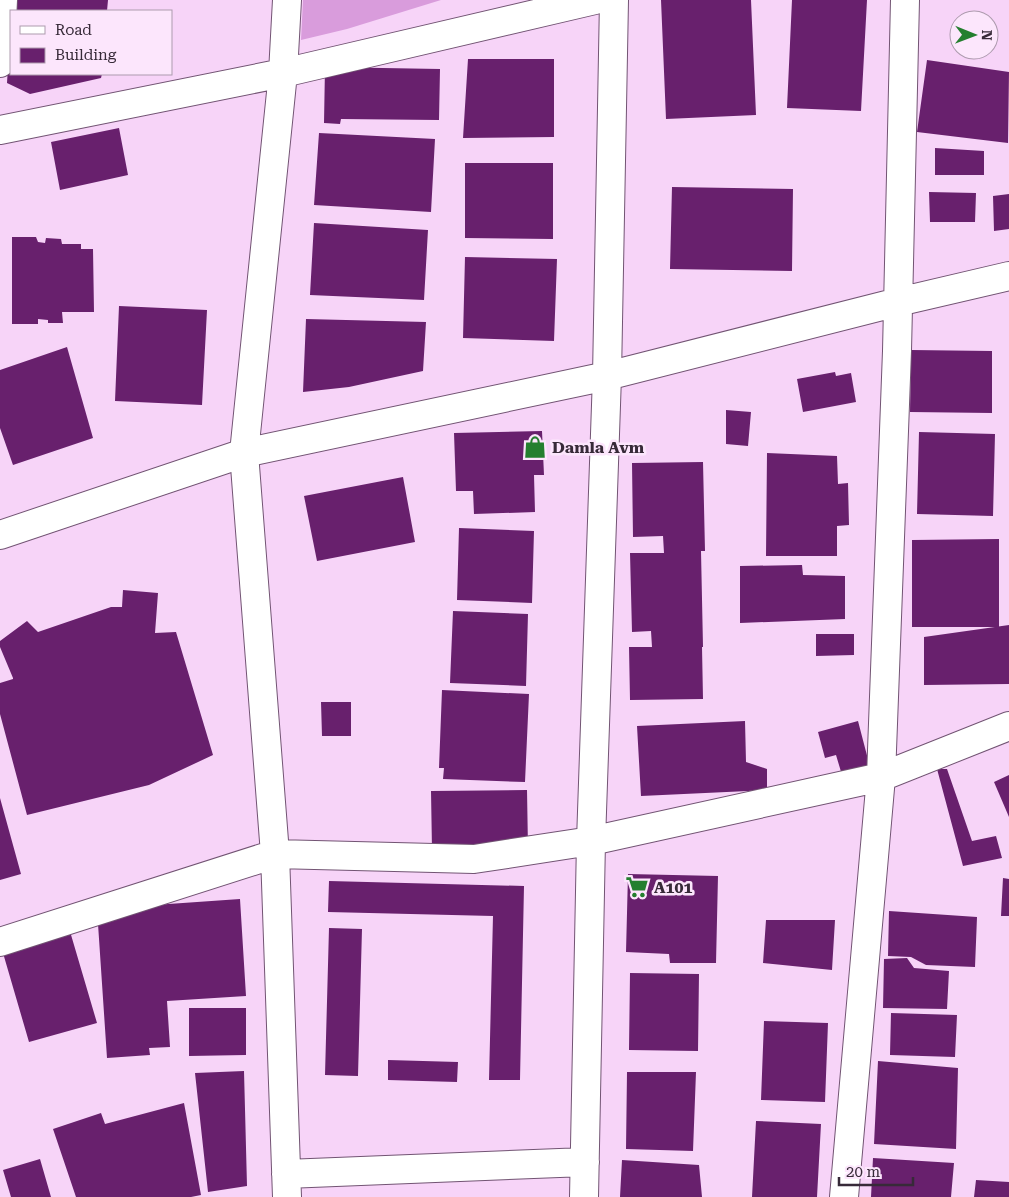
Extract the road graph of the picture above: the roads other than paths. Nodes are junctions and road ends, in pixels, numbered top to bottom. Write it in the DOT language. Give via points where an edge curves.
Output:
graph roads {
  1 [pos="3,0"];
  2 [pos="287,0"];
  3 [pos="594,0"];
  4 [pos="614,0"];
  5 [pos="905,0"];
  6 [pos="0,64"];
  7 [pos="283,73"];
  8 [pos="0,130"];
  9 [pos="1009,276"];
  10 [pos="898,302"];
  11 [pos="607,376"];
  12 [pos="244,453"];
  13 [pos="0,535"];
  14 [pos="1009,726"];
  15 [pos="881,778"];
  16 [pos="591,841"];
  17 [pos="275,854"];
  18 [pos="0,942"];
  19 [pos="585,1162"];
  20 [pos="286,1186"];
  21 [pos="584,1197"];
  22 [pos="844,1197"];
  1 -- 6 [label="street"];
  2 -- 7 [label="street"];
  3 -- 7 [label="street"];
  4 -- 11 [label="street"];
  5 -- 10 [label="street"];
  7 -- 8 [label="street"];
  7 -- 12 [label="street"];
  9 -- 10 [label="street"];
  10 -- 11 [label="street"];
  10 -- 15 [label="street"];
  11 -- 12 [label="street"];
  11 -- 16 [label="street"];
  12 -- 13 [label="street"];
  12 -- 17 [label="street"];
  14 -- 15 [label="street"];
  15 -- 16 [label="street"];
  15 -- 22 [label="street"];
  16 -- 17 [label="street" via="474,859"];
  16 -- 19 [label="street"];
  17 -- 18 [label="street"];
  17 -- 20 [label="street"];
  19 -- 20 [label="street"];
  19 -- 21 [label="street"];
}
